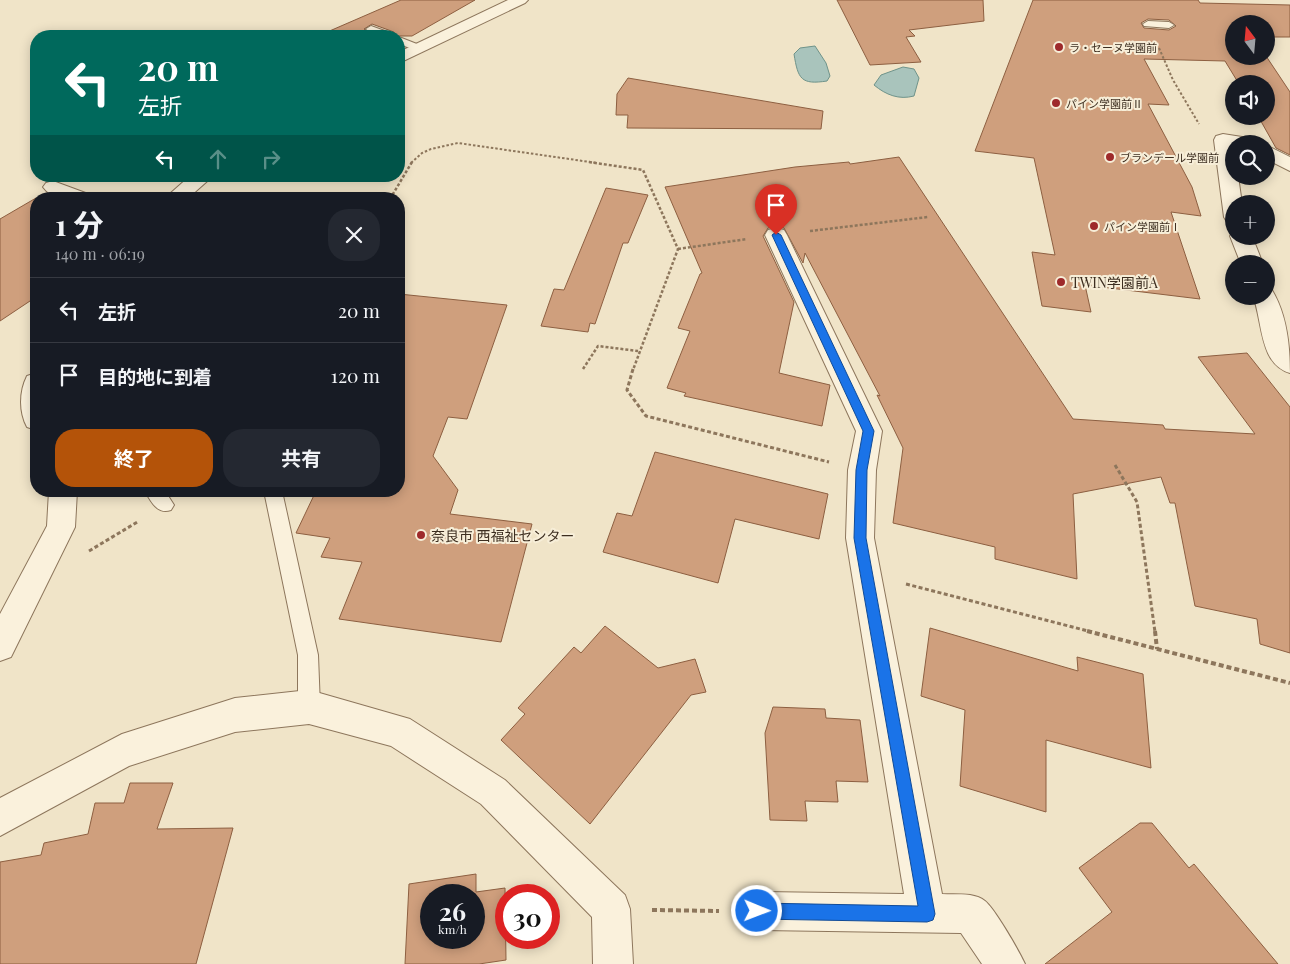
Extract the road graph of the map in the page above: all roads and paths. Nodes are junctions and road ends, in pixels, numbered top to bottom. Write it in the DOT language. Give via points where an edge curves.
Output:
graph roads {
  1 [pos="520,0"];
  2 [pos="1148,24"];
  3 [pos="1169,26"];
  4 [pos="405,43"];
  5 [pos="418,48"];
  6 [pos="405,55"];
  7 [pos="1223,140"];
  8 [pos="1275,156"];
  9 [pos="1290,165"];
  10 [pos="405,172"];
  11 [pos="190,182"];
  12 [pos="53,187"];
  13 [pos="66,192"];
  14 [pos="181,192"];
  15 [pos="1231,195"];
  16 [pos="776,235"];
  17 [pos="1268,305"];
  18 [pos="638,351"];
  19 [pos="1290,364"];
  20 [pos="583,369"];
  21 [pos="1115,465"];
  22 [pos="862,470"];
  23 [pos="63,497"];
  24 [pos="274,497"];
  25 [pos="159,498"];
  26 [pos="866,574"];
  27 [pos="33,586"];
  28 [pos="0,646"];
  29 [pos="1157,649"];
  30 [pos="1290,683"];
  31 [pos="309,707"];
  32 [pos="0,818"];
  33 [pos="611,910"];
  34 [pos="757,911"];
  35 [pos="927,914"];
  36 [pos="613,964"];
  37 [pos="1005,964"];
  1 -- 5 [label="street"];
  2 -- 3 [label="lane"];
  2 -- 7 [label="path" via="1197,124"];
  4 -- 5 [label="lane"];
  5 -- 6 [label="street"];
  7 -- 15 [label="street"];
  8 -- 9 [label="street"];
  10 -- 18 [label="path" via="414,156 433,145 458,143 643,170 678,249"];
  11 -- 14 [label="street"];
  12 -- 13 [label="street"];
  16 -- 22 [label="street" via="869,431"];
  17 -- 19 [label="street" via="1278,351"];
  18 -- 20 [label="path" via="598,346"];
  18 -- 22 [label="path" via="627,390 646,416"];
  21 -- 29 [label="path" via="1137,502"];
  22 -- 26 [label="street" via="860,538"];
  23 -- 27 [label="street" via="61,527"];
  24 -- 31 [label="lane" via="308,655"];
  25 -- 27 [label="path"];
  26 -- 29 [label="path"];
  26 -- 35 [label="street"];
  27 -- 28 [label="street"];
  29 -- 30 [label="path"];
  31 -- 32 [label="street" via="235,715 122,751"];
  31 -- 33 [label="street" via="398,731 493,792"];
  33 -- 34 [label="path"];
  33 -- 36 [label="street"];
  34 -- 35 [label="street"];
  35 -- 37 [label="street" via="971,914"];
}
